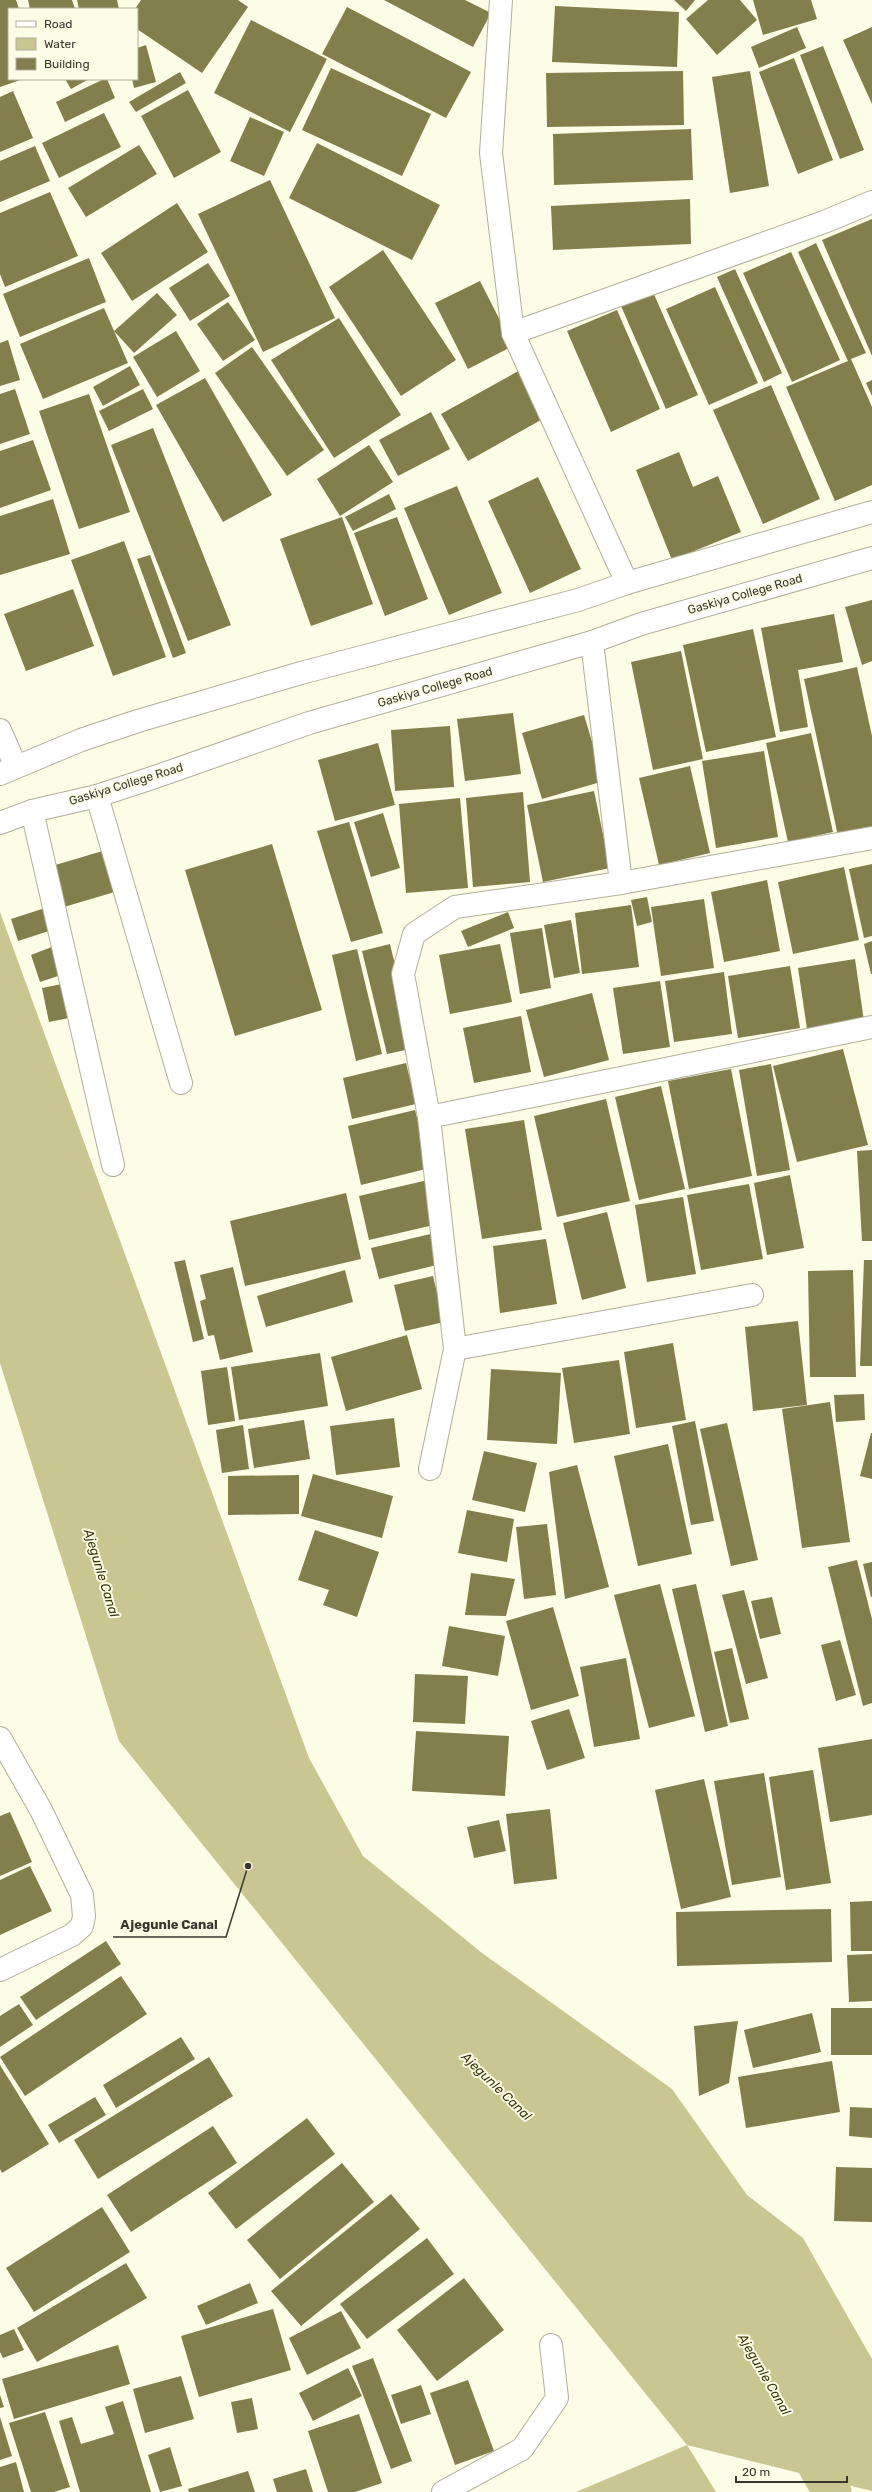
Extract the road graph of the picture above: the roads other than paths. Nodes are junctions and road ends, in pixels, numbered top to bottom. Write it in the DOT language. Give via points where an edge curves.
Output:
graph roads {
  1 [pos="502,0"];
  2 [pos="872,202"];
  3 [pos="513,333"];
  4 [pos="872,512"];
  5 [pos="872,558"];
  6 [pos="627,583"];
  7 [pos="592,642"];
  8 [pos="0,730"];
  9 [pos="8,771"];
  10 [pos="97,796"];
  11 [pos="32,811"];
  12 [pos="0,823"];
  13 [pos="872,838"];
  14 [pos="621,882"];
  15 [pos="872,1027"];
  16 [pos="181,1082"];
  17 [pos="429,1117"];
  18 [pos="113,1164"];
  19 [pos="752,1295"];
  20 [pos="455,1349"];
  21 [pos="430,1469"];
  22 [pos="0,1738"];
  23 [pos="0,1970"];
  24 [pos="550,2346"];
  25 [pos="443,2492"];
  1 -- 3 [label="street" via="491,153"];
  2 -- 3 [label="street" via="824,222"];
  3 -- 6 [label="street"];
  4 -- 6 [label="street"];
  5 -- 7 [label="street, Gaskiya College Road" via="641,624"];
  6 -- 9 [label="street" via="578,600 301,673 138,721 81,740"];
  7 -- 10 [label="street, Gaskiya College Road" via="308,723"];
  7 -- 14 [label="street"];
  8 -- 9 [label="street"];
  10 -- 11 [label="street, Gaskiya College Road"];
  10 -- 16 [label="street"];
  11 -- 12 [label="street, Gaskiya College Road"];
  11 -- 18 [label="street"];
  13 -- 14 [label="street"];
  14 -- 17 [label="street" via="454,907 414,934 403,974"];
  15 -- 17 [label="street"];
  17 -- 20 [label="street"];
  19 -- 20 [label="street"];
  20 -- 21 [label="street"];
  22 -- 23 [label="street" via="41,1810 82,1895 84,1916 82,1926 72,1935"];
  24 -- 25 [label="street" via="557,2398 522,2449"];
}
